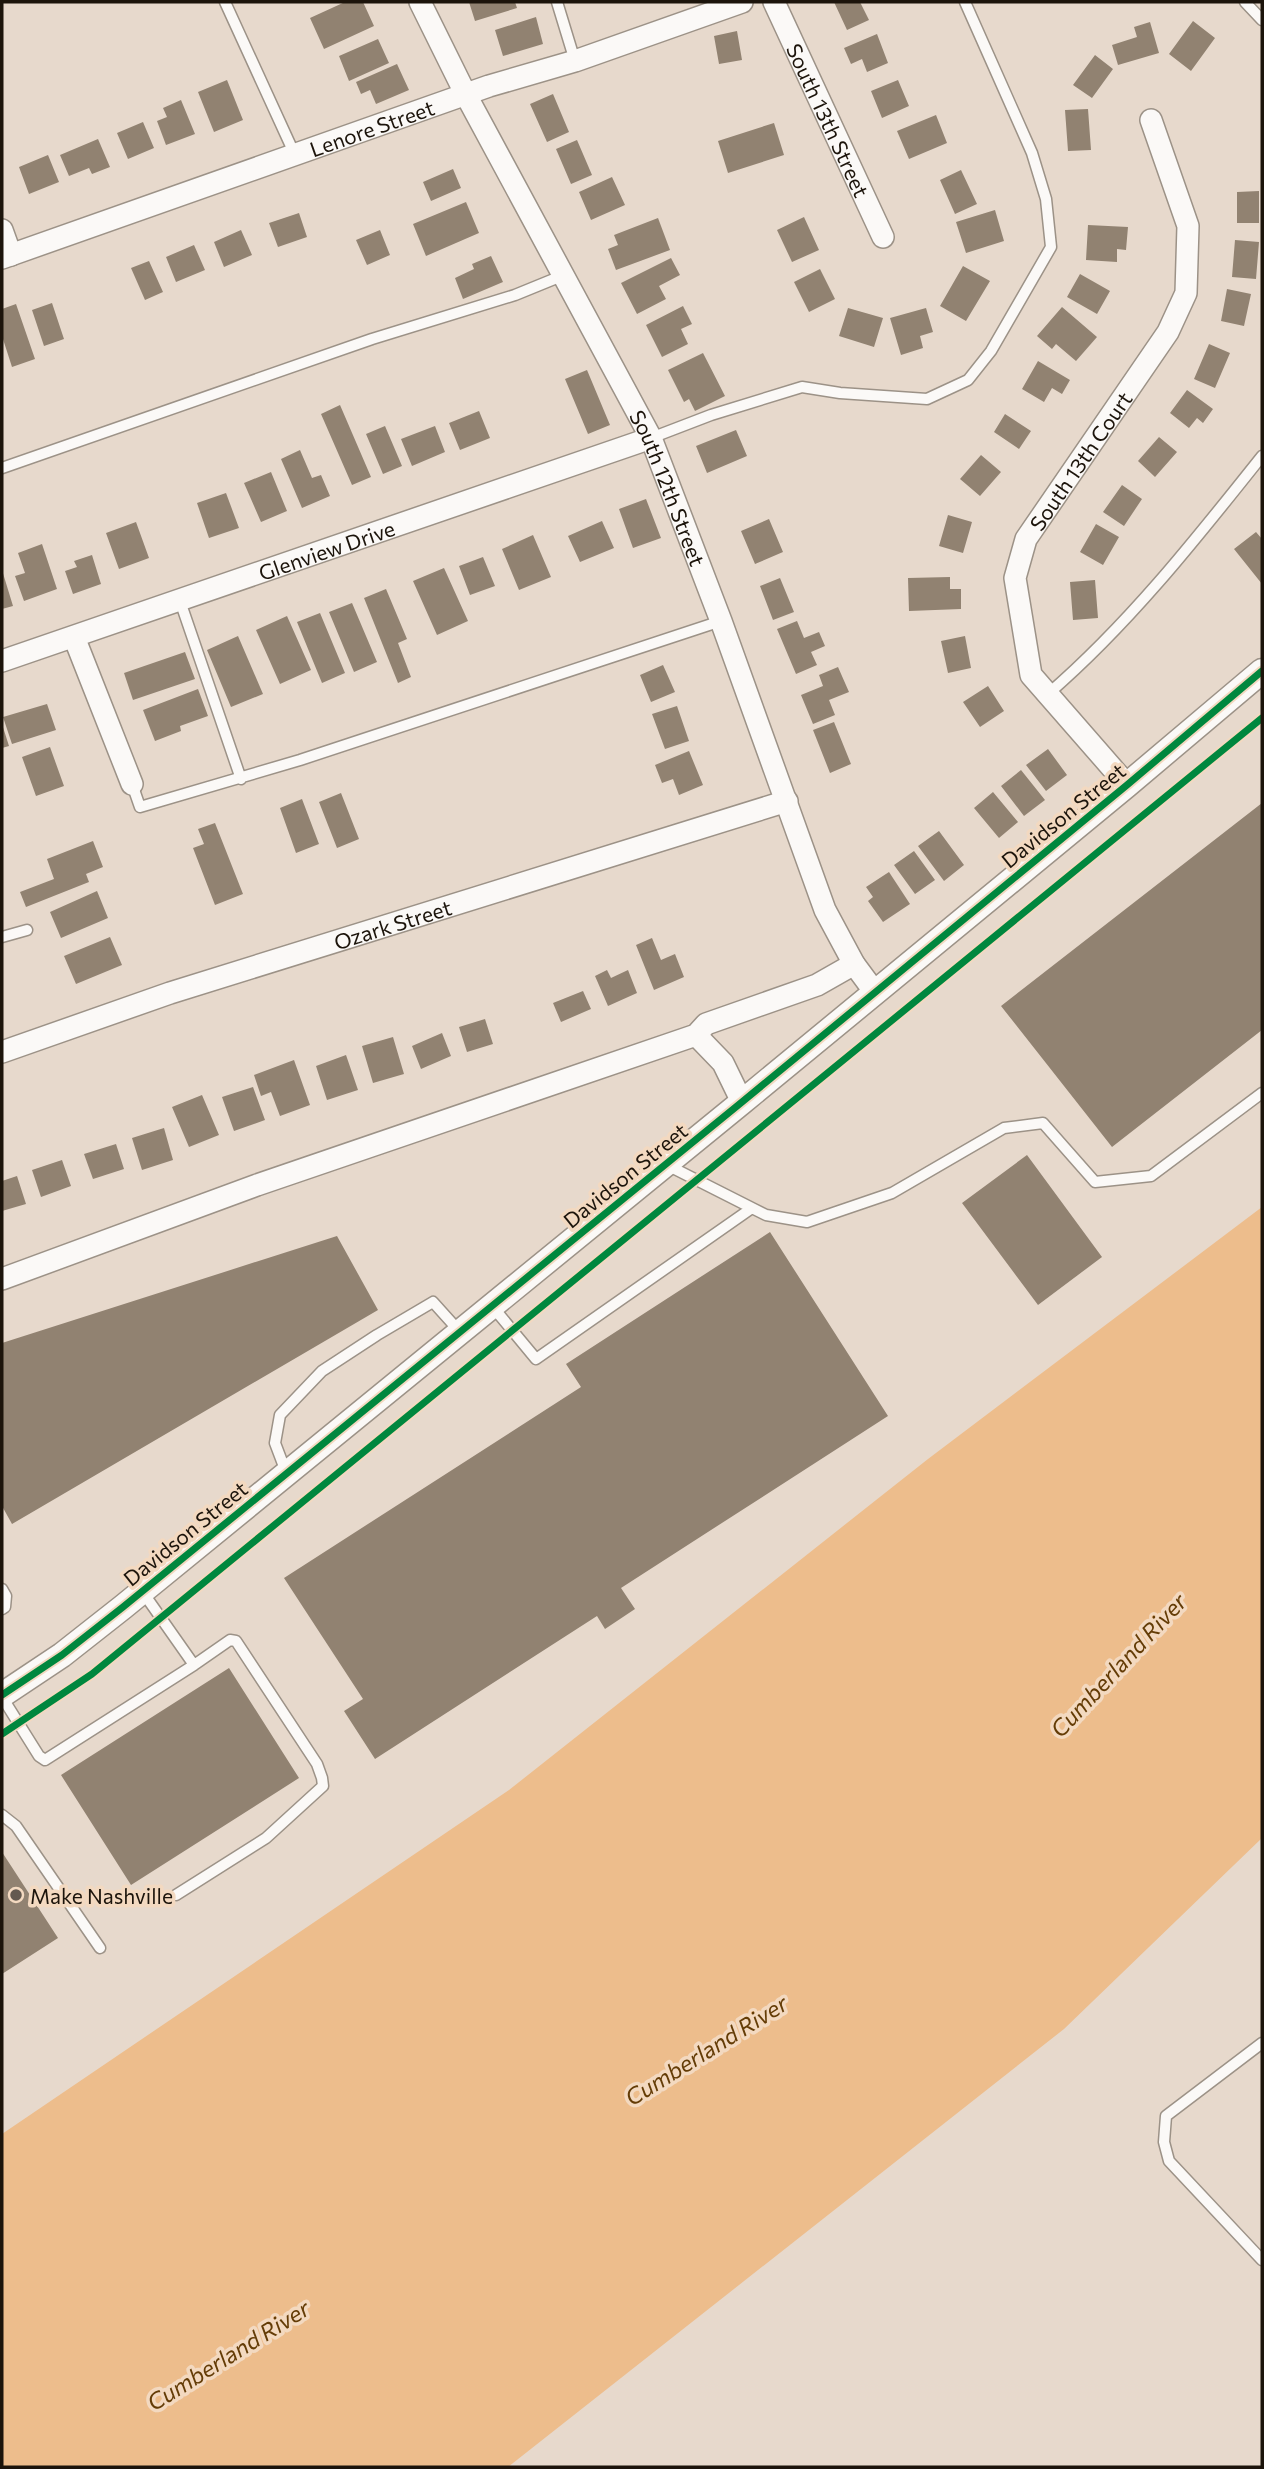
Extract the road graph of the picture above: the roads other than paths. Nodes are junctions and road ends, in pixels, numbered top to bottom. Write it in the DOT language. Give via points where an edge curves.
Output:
graph roads {
  1 [pos="225,2"];
  2 [pos="421,2"];
  3 [pos="557,2"];
  4 [pos="742,2"];
  5 [pos="774,2"];
  6 [pos="965,2"];
  7 [pos="1245,2"];
  8 [pos="1262,20"];
  9 [pos="575,61"];
  10 [pos="466,95"];
  11 [pos="1151,120"];
  12 [pos="295,155"];
  13 [pos="2,230"];
  14 [pos="883,237"];
  15 [pos="6,257"];
  16 [pos="564,275"];
  17 [pos="651,438"];
  18 [pos="1262,456"];
  19 [pos="2,468"];
  20 [pos="180,601"];
  21 [pos="721,621"];
  22 [pos="74,637"];
  23 [pos="2,661"];
  24 [pos="1262,671"];
  25 [pos="1048,694"];
  26 [pos="241,779"];
  27 [pos="132,784"];
  28 [pos="1127,785"];
  29 [pos="787,801"];
  30 [pos="27,930"];
  31 [pos="2,937"];
  32 [pos="854,964"];
  33 [pos="874,991"];
  34 [pos="696,1035"];
  35 [pos="2,1052"];
  36 [pos="1262,1093"];
  37 [pos="742,1102"];
  38 [pos="665,1164"];
  39 [pos="752,1208"];
  40 [pos="2,1279"];
  41 [pos="492,1306"];
  42 [pos="460,1332"];
  43 [pos="287,1473"];
  44 [pos="2,1589"];
  45 [pos="142,1591"];
  46 [pos="2,1609"];
  47 [pos="194,1665"];
  48 [pos="2,1696"];
  49 [pos="2,1815"];
  50 [pos="176,1895"];
  51 [pos="100,1948"];
  52 [pos="1262,2043"];
  53 [pos="1262,2260"];
  1 -- 12 [label="lane"];
  2 -- 10 [label="street, South 12th Street"];
  3 -- 9 [label="lane"];
  4 -- 9 [label="street, Lenore Street"];
  5 -- 14 [label="street, South 13th Street"];
  6 -- 17 [label="lane" via="1032,153 1046,199 1051,247 991,351 968,380 927,399 802,387"];
  7 -- 8 [label="lane"];
  9 -- 10 [label="street, Lenore Street"];
  10 -- 12 [label="street, Lenore Street"];
  10 -- 16 [label="street, South 12th Street"];
  11 -- 25 [label="street, South 13th Court" via="1188,226 1186,293 1168,332 1026,539 1015,578 1031,675"];
  12 -- 15 [label="street, Lenore Street"];
  13 -- 15 [label="street"];
  16 -- 17 [label="street, South 12th Street"];
  16 -- 19 [label="lane"];
  17 -- 20 [label="street, Glenview Drive"];
  17 -- 21 [label="street, South 12th Street"];
  18 -- 25 [label="lane" via="1139,605"];
  20 -- 22 [label="street, Glenview Drive"];
  20 -- 26 [label="lane"];
  21 -- 26 [label="lane"];
  21 -- 29 [label="street, South 12th Street"];
  22 -- 23 [label="street, Glenview Drive"];
  22 -- 27 [label="street"];
  24 -- 28 [label="street, Davidson Street"];
  25 -- 28 [label="street, South 13th Court"];
  26 -- 27 [label="lane" via="140,807"];
  28 -- 33 [label="street, Davidson Street"];
  29 -- 32 [label="street, South 12th Street" via="825,910"];
  29 -- 35 [label="street, Ozark Street" via="170,993"];
  30 -- 31 [label="lane"];
  32 -- 33 [label="street, South 12th Street"];
  32 -- 34 [label="street" via="817,985 706,1024"];
  33 -- 37 [label="street, Davidson Street"];
  34 -- 37 [label="street" via="723,1063"];
  34 -- 40 [label="street" via="257,1185"];
  36 -- 39 [label="lane" via="1151,1176 1096,1182 1043,1123 1004,1128 892,1193 807,1222 766,1216"];
  37 -- 38 [label="street, Davidson Street"];
  38 -- 39 [label="lane"];
  38 -- 41 [label="street, Davidson Street"];
  39 -- 41 [label="lane" via="536,1359"];
  41 -- 42 [label="street, Davidson Street"];
  42 -- 43 [label="street, Davidson Street"];
  42 -- 43 [label="lane" via="433,1302 322,1371 280,1415 275,1443"];
  43 -- 45 [label="street, Davidson Street"];
  44 -- 46 [label="lane" via="6,1596"];
  45 -- 47 [label="lane"];
  45 -- 48 [label="street, Davidson Street"];
  47 -- 48 [label="lane" via="45,1760"];
  47 -- 50 [label="lane" via="230,1640 236,1641 317,1764 323,1786 265,1838"];
  49 -- 51 [label="lane" via="16,1826"];
  52 -- 53 [label="lane" via="1166,2116 1164,2142 1169,2161"];
}
